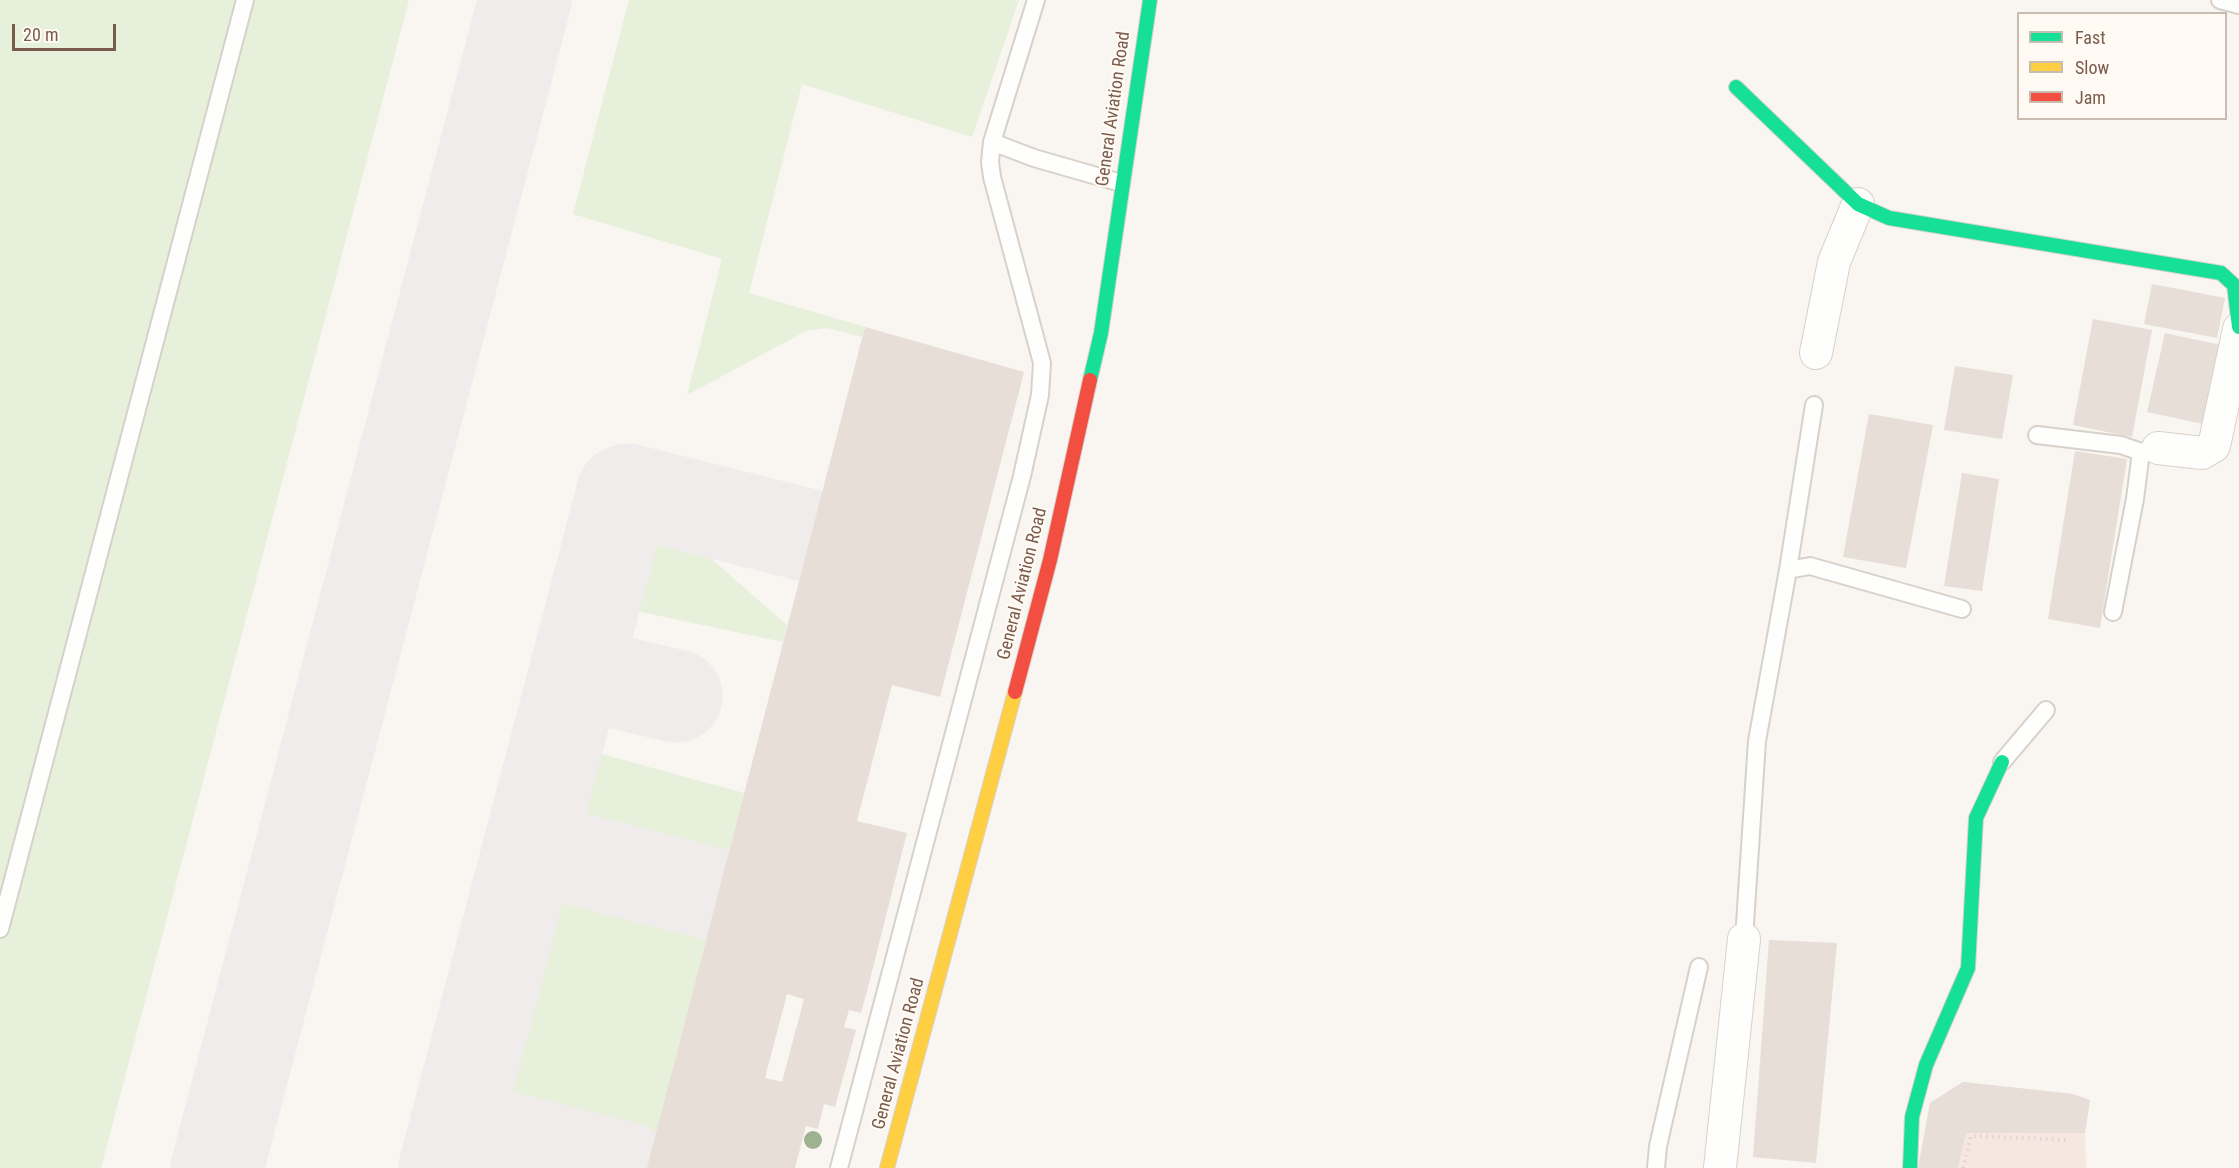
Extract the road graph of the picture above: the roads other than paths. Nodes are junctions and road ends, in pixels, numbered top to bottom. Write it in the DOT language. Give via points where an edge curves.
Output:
graph roads {
  1 [pos="245,0"];
  2 [pos="1036,0"];
  3 [pos="1150,0"];
  4 [pos="2220,0"];
  5 [pos="2239,5"];
  6 [pos="1736,87"];
  7 [pos="992,142"];
  8 [pos="1121,183"];
  9 [pos="1858,204"];
  10 [pos="2239,328"];
  11 [pos="1816,354"];
  12 [pos="1814,405"];
  13 [pos="2037,435"];
  14 [pos="2149,450"];
  15 [pos="1788,570"];
  16 [pos="1962,609"];
  17 [pos="2113,612"];
  18 [pos="2046,710"];
  19 [pos="2002,762"];
  20 [pos="0,929"];
  21 [pos="1744,939"];
  22 [pos="1699,967"];
  23 [pos="839,1168"];
  24 [pos="887,1168"];
  25 [pos="1656,1168"];
  26 [pos="1720,1168"];
  27 [pos="1910,1168"];
  1 -- 20 [label="lane"];
  2 -- 7 [label="lane"];
  3 -- 8 [label="main road, General Aviation Road"];
  4 -- 5 [label="lane"];
  6 -- 9 [label="main road"];
  7 -- 8 [label="lane"];
  7 -- 23 [label="lane" via="992,177 1042,363 1040,395 1022,477"];
  8 -- 24 [label="main road, General Aviation Road" via="1101,333 1050,560"];
  9 -- 10 [label="main road" via="1889,218 2221,273 2234,285"];
  9 -- 11 [label="street" via="1834,262"];
  10 -- 14 [label="street" via="2214,446 2202,453"];
  12 -- 15 [label="lane"];
  13 -- 14 [label="lane"];
  14 -- 17 [label="lane" via="2135,499"];
  15 -- 16 [label="lane" via="1810,566"];
  15 -- 21 [label="lane" via="1757,741"];
  18 -- 19 [label="lane"];
  19 -- 27 [label="main road" via="1976,819 1968,968 1926,1065 1912,1117"];
  21 -- 26 [label="street"];
  22 -- 25 [label="lane"];
}
